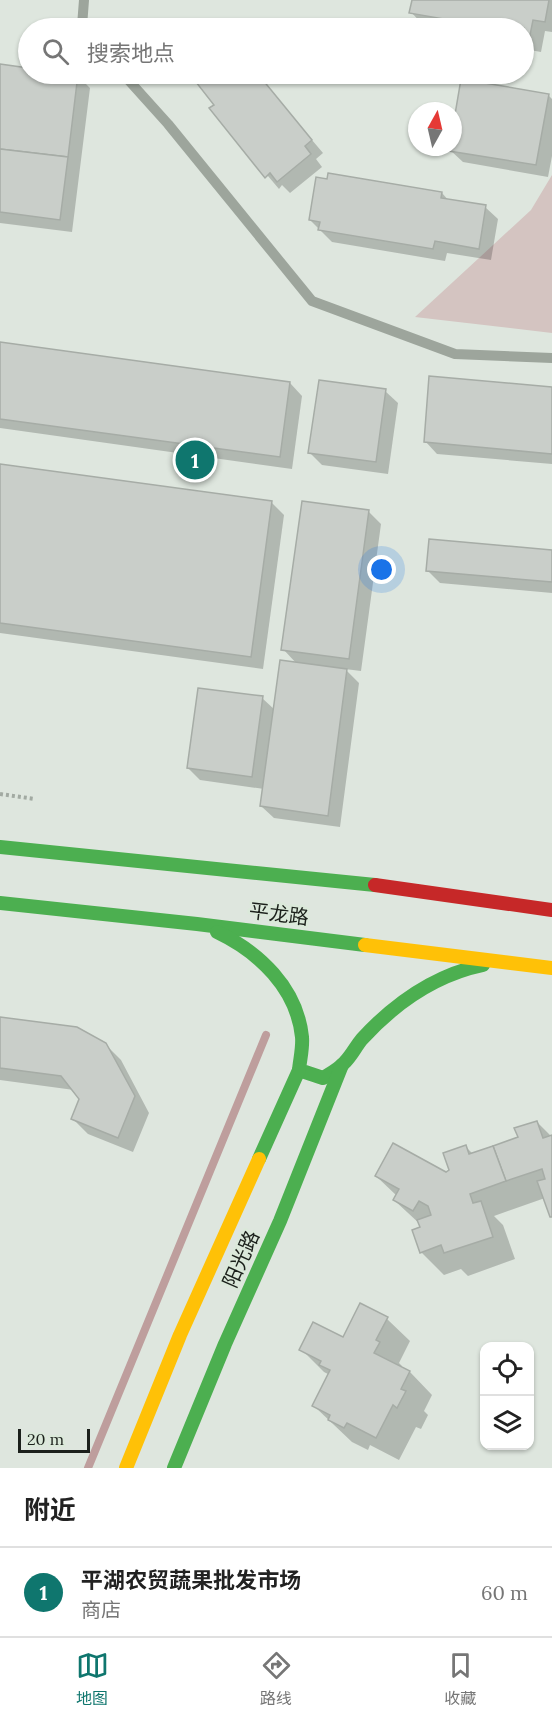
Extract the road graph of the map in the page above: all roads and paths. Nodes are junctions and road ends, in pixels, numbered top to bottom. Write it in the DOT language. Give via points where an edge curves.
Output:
graph roads {
  1 [pos="84,0"];
  2 [pos="82,18"];
  3 [pos="132,84"];
  4 [pos="552,358"];
  5 [pos="0,794"];
  6 [pos="35,799"];
  7 [pos="0,847"];
  8 [pos="0,903"];
  9 [pos="552,910"];
  10 [pos="197,924"];
  11 [pos="511,963"];
  12 [pos="552,968"];
  13 [pos="342,1065"];
  14 [pos="299,1070"];
  15 [pos="126,1468"];
  16 [pos="174,1468"];
  1 -- 2 [label="lane"];
  3 -- 4 [label="lane" via="312,302 455,354"];
  5 -- 6 [label="path"];
  7 -- 9 [label="main road, 平龙路" via="411,889"];
  8 -- 10 [label="main road, 平龙路"];
  10 -- 11 [label="main road, 平龙路"];
  10 -- 14 [label="main road, 阳光路" via="248,949 286,990 297,1012 302,1038"];
  11 -- 12 [label="main road, 平龙路"];
  11 -- 13 [label="main road, 阳光路" via="480,965 429,983 381,1020"];
  13 -- 14 [label="main road" via="323,1078"];
  13 -- 16 [label="main road, 阳光路"];
  14 -- 15 [label="main road, 阳光路" via="180,1335"];
}
